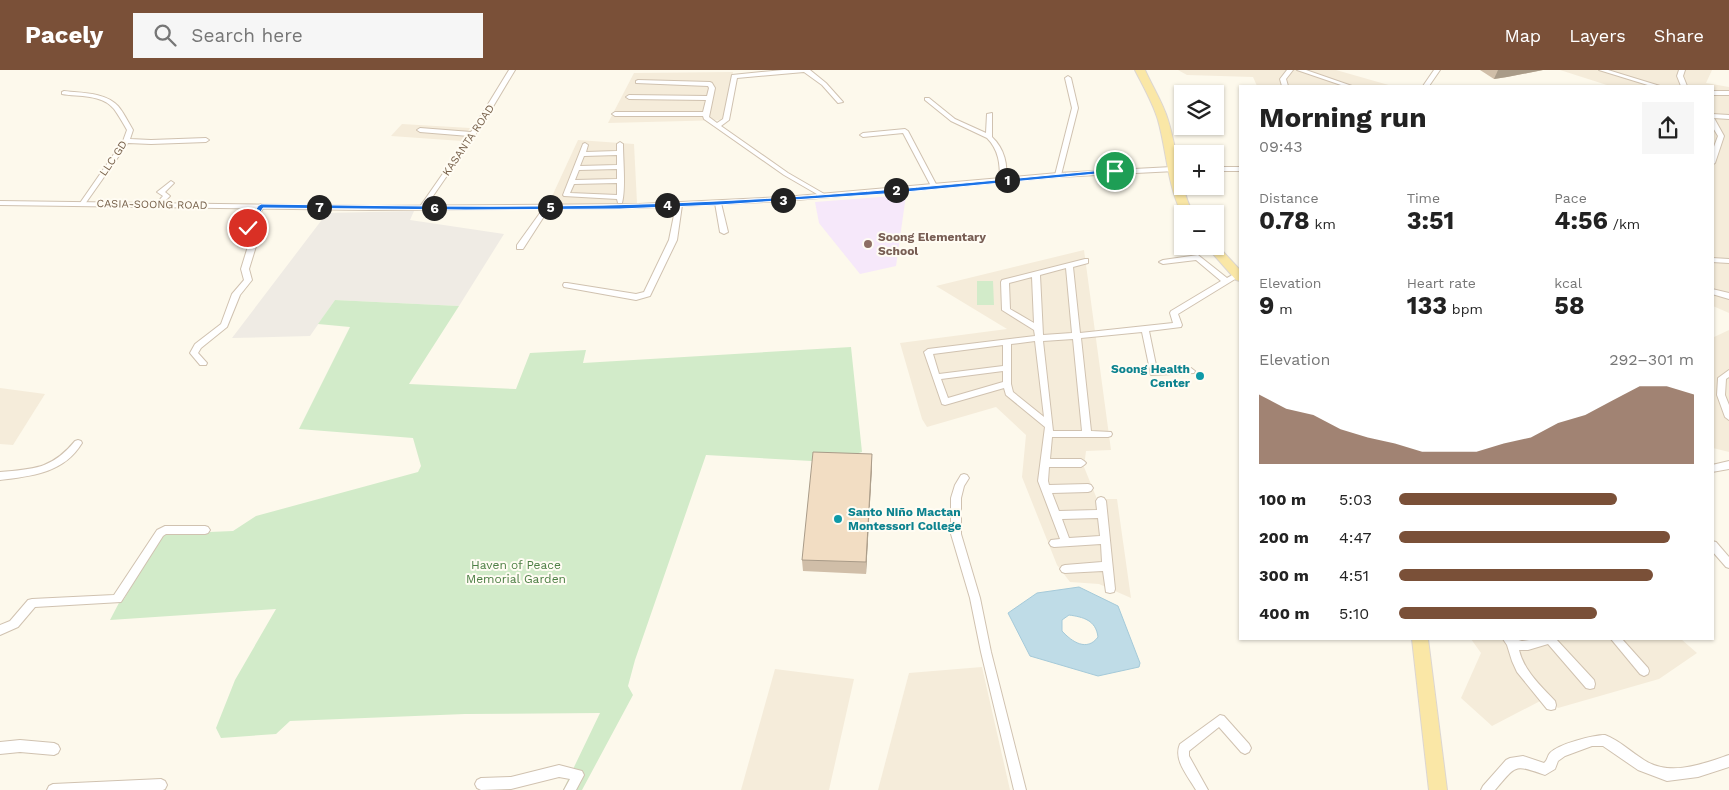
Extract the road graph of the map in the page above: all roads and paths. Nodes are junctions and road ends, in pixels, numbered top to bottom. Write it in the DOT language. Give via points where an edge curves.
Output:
graph roads {
  1 [pos="512,70"];
  2 [pos="805,70"];
  3 [pos="1140,70"];
  4 [pos="1290,70"];
  5 [pos="1300,70"];
  6 [pos="1437,70"];
  7 [pos="1602,70"];
  8 [pos="1682,70"];
  9 [pos="1620,72"];
  10 [pos="735,73"];
  11 [pos="1068,78"];
  12 [pos="638,82"];
  13 [pos="1285,85"];
  14 [pos="1346,85"];
  15 [pos="1427,85"];
  16 [pos="1654,85"];
  17 [pos="1684,85"];
  18 [pos="1714,93"];
  19 [pos="1729,93"];
  20 [pos="64,94"];
  21 [pos="629,97"];
  22 [pos="710,98"];
  23 [pos="926,99"];
  24 [pos="840,102"];
  25 [pos="615,114"];
  26 [pos="706,114"];
  27 [pos="990,114"];
  28 [pos="1714,117"];
  29 [pos="1729,117"];
  30 [pos="1714,121"];
  31 [pos="718,126"];
  32 [pos="420,130"];
  33 [pos="473,134"];
  34 [pos="863,135"];
  35 [pos="989,137"];
  36 [pos="206,140"];
  37 [pos="126,141"];
  38 [pos="620,144"];
  39 [pos="585,145"];
  40 [pos="1714,151"];
  41 [pos="620,153"];
  42 [pos="582,154"];
  43 [pos="1174,158"];
  44 [pos="621,167"];
  45 [pos="576,168"];
  46 [pos="1174,169"];
  47 [pos="1224,169"];
  48 [pos="1239,169"];
  49 [pos="1058,175"];
  50 [pos="1003,180"];
  51 [pos="621,181"];
  52 [pos="571,182"];
  53 [pos="171,183"];
  54 [pos="934,186"];
  55 [pos="824,196"];
  56 [pos="621,197"];
  57 [pos="0,203"];
  58 [pos="82,203"];
  59 [pos="718,203"];
  60 [pos="159,204"];
  61 [pos="680,205"];
  62 [pos="261,206"];
  63 [pos="547,207"];
  64 [pos="620,207"];
  65 [pos="422,208"];
  66 [pos="724,232"];
  67 [pos="520,247"];
  68 [pos="1220,255"];
  69 [pos="1714,260"];
  70 [pos="1085,261"];
  71 [pos="1729,261"];
  72 [pos="1163,262"];
  73 [pos="1068,266"];
  74 [pos="1036,274"];
  75 [pos="1239,275"];
  76 [pos="1226,281"];
  77 [pos="567,284"];
  78 [pos="1714,292"];
  79 [pos="1729,296"];
  80 [pos="1145,328"];
  81 [pos="1039,333"];
  82 [pos="1076,336"];
  83 [pos="1007,342"];
  84 [pos="203,363"];
  85 [pos="1007,368"];
  86 [pos="1191,371"];
  87 [pos="1726,376"];
  88 [pos="936,377"];
  89 [pos="1007,384"];
  90 [pos="1729,417"];
  91 [pos="1048,430"];
  92 [pos="1087,434"];
  93 [pos="1108,434"];
  94 [pos="78,443"];
  95 [pos="1045,463"];
  96 [pos="1081,463"];
  97 [pos="1729,465"];
  98 [pos="1714,469"];
  99 [pos="0,476"];
  100 [pos="964,478"];
  101 [pos="1088,488"];
  102 [pos="1046,489"];
  103 [pos="1101,501"];
  104 [pos="1102,514"];
  105 [pos="1056,515"];
  106 [pos="205,530"];
  107 [pos="1105,540"];
  108 [pos="1066,542"];
  109 [pos="1054,543"];
  110 [pos="1714,546"];
  111 [pos="1729,564"];
  112 [pos="1108,566"];
  113 [pos="1065,569"];
  114 [pos="1110,589"];
  115 [pos="0,630"];
  116 [pos="1420,640"];
  117 [pos="1546,640"];
  118 [pos="1551,640"];
  119 [pos="1617,640"];
  120 [pos="1510,641"];
  121 [pos="1644,671"];
  122 [pos="1590,684"];
  123 [pos="1551,705"];
  124 [pos="0,748"];
  125 [pos="1245,748"];
  126 [pos="54,749"];
  127 [pos="1729,762"];
  128 [pos="481,784"];
  129 [pos="161,785"];
  130 [pos="52,790"];
  131 [pos="570,790"];
  132 [pos="1020,790"];
  133 [pos="1202,790"];
  134 [pos="1438,790"];
  135 [pos="1487,790"];
  1 -- 33 [label="street, KASANTA ROAD"];
  2 -- 10 [label="street"];
  2 -- 24 [label="street"];
  3 -- 43 [label="main road" via="1163,119"];
  4 -- 13 [label="street" via="1283,79"];
  5 -- 14 [label="street"];
  6 -- 15 [label="street"];
  7 -- 9 [label="street"];
  8 -- 17 [label="street" via="1680,76"];
  9 -- 16 [label="street"];
  10 -- 31 [label="street" via="726,120"];
  11 -- 49 [label="street" via="1075,108"];
  12 -- 22 [label="street" via="708,84 712,88"];
  18 -- 19 [label="street"];
  20 -- 37 [label="street, LLC GD" via="85,95 110,102 130,130"];
  21 -- 22 [label="street"];
  22 -- 26 [label="street"];
  23 -- 35 [label="street" via="954,120"];
  25 -- 26 [label="street"];
  26 -- 31 [label="street" via="706,118"];
  27 -- 35 [label="street"];
  28 -- 29 [label="street"];
  30 -- 40 [label="street" via="1721,136"];
  31 -- 55 [label="street" via="786,174"];
  32 -- 33 [label="street"];
  33 -- 65 [label="street, KASANTA ROAD"];
  34 -- 54 [label="street" via="905,131"];
  35 -- 50 [label="street" via="996,142 1001,154"];
  36 -- 37 [label="street"];
  37 -- 58 [label="street, LLC GD"];
  38 -- 41 [label="street"];
  39 -- 42 [label="street"];
  41 -- 42 [label="street"];
  41 -- 44 [label="street"];
  42 -- 45 [label="street"];
  44 -- 45 [label="street"];
  44 -- 51 [label="street"];
  45 -- 52 [label="street"];
  46 -- 49 [label="street, CASIA-SOONG ROAD"];
  47 -- 48 [label="street"];
  49 -- 50 [label="street, CASIA-SOONG ROAD"];
  50 -- 54 [label="street, CASIA-SOONG ROAD"];
  51 -- 52 [label="street"];
  51 -- 56 [label="street"];
  52 -- 56 [label="street" via="566,194 569,197"];
  53 -- 60 [label="street" via="160,192 168,196"];
  54 -- 55 [label="street, CASIA-SOONG ROAD"];
  55 -- 59 [label="street, CASIA-SOONG ROAD"];
  56 -- 64 [label="street"];
  57 -- 58 [label="street, CASIA-SOONG ROAD"];
  58 -- 60 [label="street, CASIA-SOONG ROAD"];
  59 -- 61 [label="street, CASIA-SOONG ROAD"];
  59 -- 66 [label="street"];
  60 -- 62 [label="street, CASIA-SOONG ROAD"];
  61 -- 64 [label="street, CASIA-SOONG ROAD"];
  61 -- 77 [label="street" via="673,240 647,294 636,296"];
  62 -- 65 [label="street, CASIA-SOONG ROAD"];
  62 -- 84 [label="street" via="248,228 254,243 245,269 248,280 236,294 224,325 194,353"];
  63 -- 64 [label="street, CASIA-SOONG ROAD"];
  63 -- 65 [label="street, CASIA-SOONG ROAD"];
  63 -- 67 [label="street"];
  68 -- 75 [label="main road"];
  69 -- 71 [label="street"];
  70 -- 73 [label="street"];
  72 -- 76 [label="street" via="1198,257"];
  73 -- 74 [label="street"];
  73 -- 82 [label="street"];
  74 -- 81 [label="street"];
  74 -- 81 [label="street" via="1005,282 1004,308"];
  75 -- 76 [label="street"];
  76 -- 80 [label="street" via="1174,314 1178,325"];
  78 -- 79 [label="street"];
  80 -- 82 [label="street"];
  80 -- 86 [label="street" via="1154,373"];
  81 -- 82 [label="street"];
  81 -- 83 [label="street"];
  81 -- 91 [label="street"];
  82 -- 92 [label="street"];
  83 -- 85 [label="street"];
  83 -- 88 [label="street" via="928,352"];
  85 -- 88 [label="street"];
  85 -- 89 [label="street"];
  87 -- 90 [label="street" via="1721,395"];
  88 -- 89 [label="street" via="945,402"];
  89 -- 91 [label="street" via="1009,393"];
  91 -- 92 [label="street"];
  91 -- 95 [label="street"];
  92 -- 93 [label="street"];
  94 -- 99 [label="street" via="52,468"];
  95 -- 96 [label="street"];
  95 -- 102 [label="street" via="1043,480"];
  97 -- 98 [label="street"];
  100 -- 132 [label="street" via="955,496 956,534 975,598"];
  101 -- 102 [label="street"];
  102 -- 105 [label="street"];
  103 -- 104 [label="street"];
  104 -- 105 [label="street"];
  104 -- 107 [label="street"];
  105 -- 108 [label="street"];
  106 -- 115 [label="street" via="166,530 160,533 117,600 32,603 14,624"];
  107 -- 108 [label="street"];
  107 -- 112 [label="street"];
  108 -- 109 [label="street"];
  110 -- 111 [label="street"];
  112 -- 113 [label="street"];
  112 -- 114 [label="street"];
  116 -- 134 [label="main road"];
  117 -- 120 [label="street" via="1520,647"];
  118 -- 122 [label="street"];
  119 -- 121 [label="street"];
  120 -- 123 [label="street" via="1518,666"];
  124 -- 126 [label="street"];
  125 -- 133 [label="street" via="1220,720 1184,748 1183,757"];
  127 -- 135 [label="street" via="1698,771 1667,774 1642,766 1605,740 1592,741 1562,752 1546,769 1522,762 1510,764"];
  128 -- 131 [label="street" via="511,783 558,771 578,775"];
  129 -- 130 [label="street"];
}
